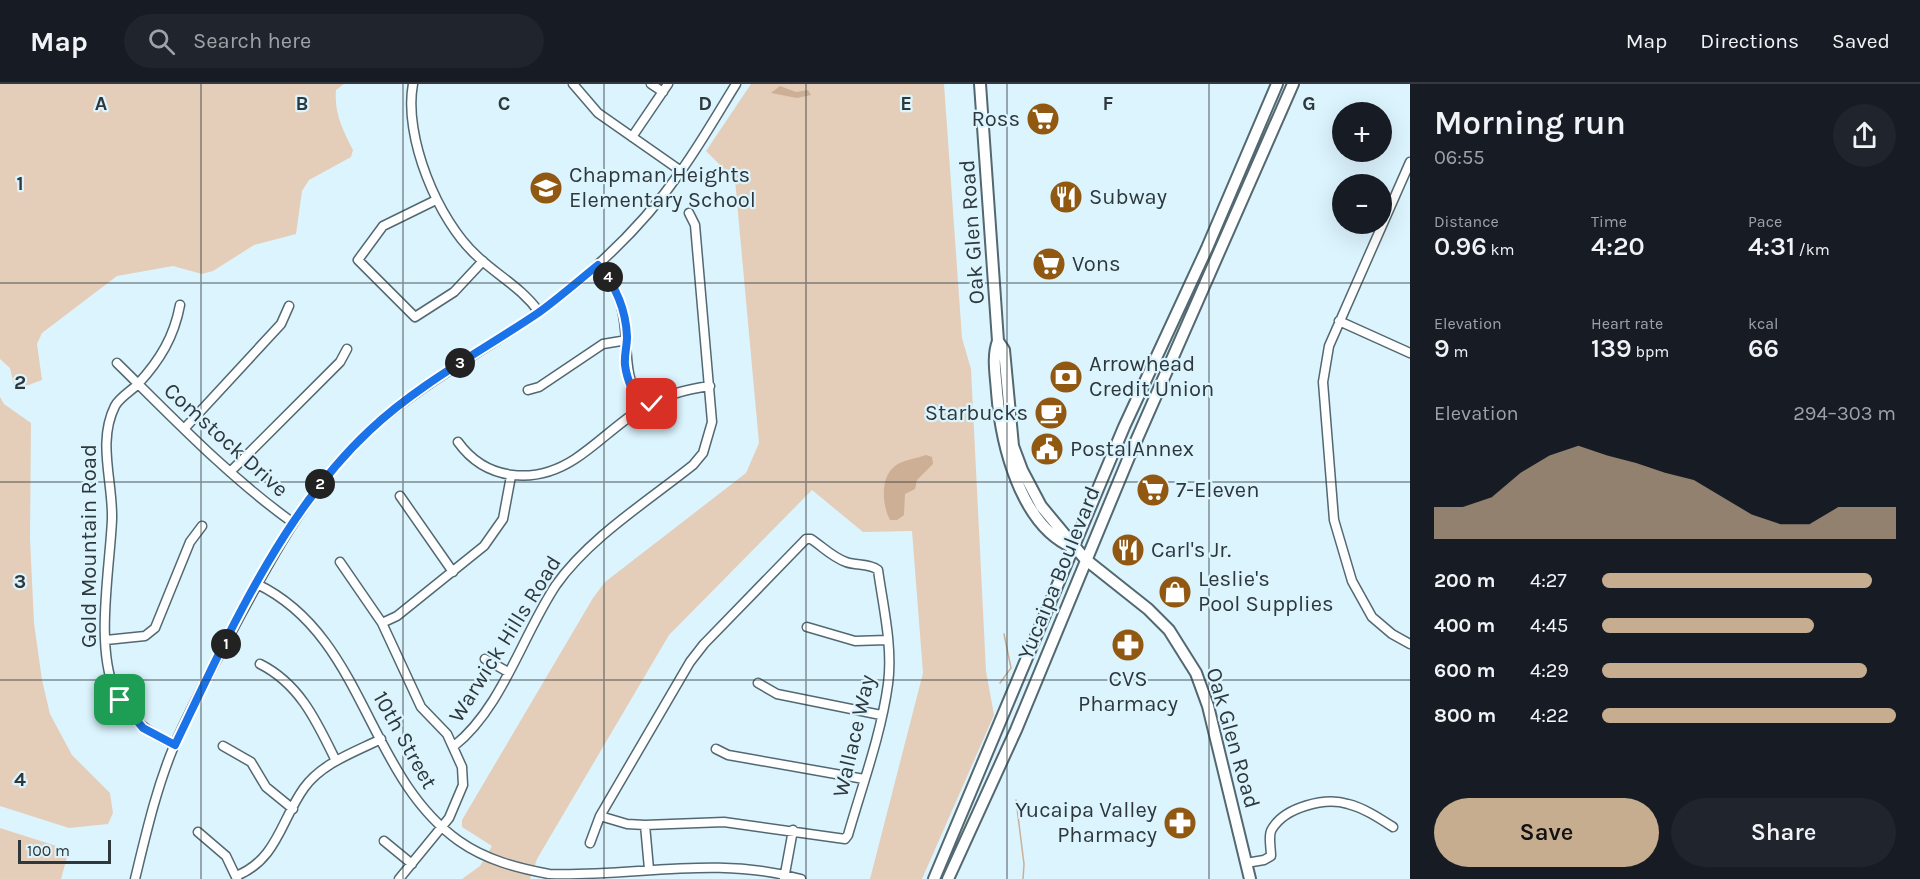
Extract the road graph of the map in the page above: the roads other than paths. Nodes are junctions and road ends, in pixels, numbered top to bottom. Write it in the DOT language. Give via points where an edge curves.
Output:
graph roads {
  1 [pos="413,84"];
  2 [pos="573,84"];
  3 [pos="651,84"];
  4 [pos="736,84"];
  5 [pos="980,84"];
  6 [pos="1277,84"];
  7 [pos="1293,84"];
  8 [pos="665,88"];
  9 [pos="632,137"];
  10 [pos="1410,162"];
  11 [pos="681,171"];
  12 [pos="436,200"];
  13 [pos="689,213"];
  14 [pos="483,261"];
  15 [pos="598,265"];
  16 [pos="180,305"];
  17 [pos="289,306"];
  18 [pos="539,312"];
  19 [pos="1339,321"];
  20 [pos="627,339"];
  21 [pos="347,349"];
  22 [pos="1410,353"];
  23 [pos="117,363"];
  24 [pos="138,384"];
  25 [pos="710,386"];
  26 [pos="528,390"];
  27 [pos="642,408"];
  28 [pos="184,429"];
  29 [pos="458,442"];
  30 [pos="230,472"];
  31 [pos="511,476"];
  32 [pos="400,496"];
  33 [pos="292,522"];
  34 [pos="202,526"];
  35 [pos="1074,548"];
  36 [pos="1085,559"];
  37 [pos="340,562"];
  38 [pos="453,572"];
  39 [pos="257,584"];
  40 [pos="382,623"];
  41 [pos="807,627"];
  42 [pos="106,640"];
  43 [pos="887,640"];
  44 [pos="1410,644"];
  45 [pos="485,658"];
  46 [pos="260,664"];
  47 [pos="508,672"];
  48 [pos="758,683"];
  49 [pos="881,715"];
  50 [pos="381,739"];
  51 [pos="175,745"];
  52 [pos="223,746"];
  53 [pos="454,746"];
  54 [pos="716,749"];
  55 [pos="336,761"];
  56 [pos="864,779"];
  57 [pos="293,809"];
  58 [pos="600,816"];
  59 [pos="645,825"];
  60 [pos="1393,826"];
  61 [pos="443,828"];
  62 [pos="793,830"];
  63 [pos="198,832"];
  64 [pos="384,842"];
  65 [pos="590,843"];
  66 [pos="1246,863"];
  67 [pos="412,864"];
  68 [pos="649,869"];
  69 [pos="236,877"];
  70 [pos="785,877"];
  71 [pos="135,879"];
  72 [pos="399,879"];
  73 [pos="801,879"];
  74 [pos="933,879"];
  75 [pos="948,879"];
  76 [pos="1250,879"];
  1 -- 12 [label="street" via="410,115"];
  2 -- 9 [label="street" via="598,113"];
  3 -- 8 [label="street"];
  4 -- 11 [label="street"];
  5 -- 35 [label="main road, Oak Glen Road" via="998,341 1004,350 1009,423 1018,462 1041,506"];
  6 -- 35 [label="main road, Yucaipa Boulevard"];
  7 -- 36 [label="main road, Yucaipa Boulevard"];
  8 -- 9 [label="street"];
  9 -- 11 [label="street"];
  10 -- 19 [label="street"];
  11 -- 15 [label="street" via="655,205"];
  12 -- 14 [label="street" via="454,230"];
  12 -- 14 [label="street" via="383,226 358,260 415,318 454,292"];
  13 -- 25 [label="street, Warwick Hills Road" via="695,225"];
  14 -- 18 [label="street" via="522,291"];
  15 -- 18 [label="street"];
  15 -- 20 [label="street" via="619,296"];
  16 -- 24 [label="street, Gold Mountain Road" via="175,330 159,360"];
  17 -- 28 [label="street" via="281,324"];
  18 -- 33 [label="street" via="392,411 342,460"];
  19 -- 22 [label="street"];
  19 -- 44 [label="street" via="1329,346 1323,382 1334,520 1362,603 1380,624"];
  20 -- 26 [label="street" via="603,344 539,387"];
  20 -- 27 [label="street" via="628,377"];
  21 -- 30 [label="street" via="340,362"];
  23 -- 24 [label="street, Comstock Drive"];
  24 -- 28 [label="street, Comstock Drive"];
  24 -- 42 [label="street, Gold Mountain Road" via="115,405 106,434 112,520"];
  25 -- 27 [label="street" via="685,390"];
  25 -- 47 [label="street, Warwick Hills Road" via="712,422 703,453 574,562 556,586"];
  27 -- 31 [label="street" via="574,460 542,472"];
  28 -- 30 [label="street, Comstock Drive"];
  29 -- 31 [label="street" via="469,457"];
  30 -- 33 [label="street, Comstock Drive"];
  31 -- 38 [label="street" via="503,519 484,546"];
  32 -- 38 [label="street"];
  33 -- 39 [label="street"];
  34 -- 42 [label="street" via="190,542 155,628 146,636"];
  35 -- 36 [label="main road, Oak Glen Road"];
  35 -- 74 [label="main road, Yucaipa Boulevard"];
  36 -- 66 [label="main road, Oak Glen Road" via="1158,619 1188,656 1208,706"];
  36 -- 75 [label="main road, Yucaipa Boulevard" via="1016,730"];
  37 -- 40 [label="street"];
  38 -- 40 [label="street" via="397,616"];
  39 -- 50 [label="street, 10th Street" via="284,600 328,642"];
  39 -- 51 [label="street"];
  40 -- 53 [label="street" via="421,707"];
  41 -- 43 [label="street" via="855,640"];
  42 -- 51 [label="street, Gold Mountain Road" via="110,678 120,700 143,728"];
  43 -- 49 [label="street, Wallace Way" via="888,684"];
  43 -- 58 [label="street, Wallace Way" via="878,570 847,563 811,538 806,539 690,662"];
  45 -- 47 [label="street"];
  46 -- 55 [label="street" via="274,671 300,695"];
  47 -- 53 [label="street, Warwick Hills Road" via="479,723"];
  48 -- 49 [label="street" via="777,694"];
  49 -- 56 [label="street, Wallace Way"];
  50 -- 55 [label="street"];
  50 -- 61 [label="street, 10th Street" via="406,784"];
  51 -- 71 [label="street" via="156,797"];
  52 -- 57 [label="street" via="251,762 266,787"];
  53 -- 61 [label="street" via="462,767 463,785"];
  54 -- 56 [label="street" via="728,755"];
  55 -- 57 [label="street" via="304,787"];
  56 -- 62 [label="street, Wallace Way" via="845,839"];
  57 -- 69 [label="street" via="264,858"];
  58 -- 59 [label="street, Wallace Way"];
  58 -- 65 [label="street, Wallace Way"];
  59 -- 62 [label="street, Wallace Way" via="724,822"];
  59 -- 68 [label="street"];
  60 -- 66 [label="street" via="1345,803 1299,808 1271,831 1271,856"];
  61 -- 67 [label="street"];
  61 -- 68 [label="street, 10th Street" via="486,856 524,870 568,875"];
  62 -- 70 [label="street"];
  63 -- 69 [label="street" via="218,847"];
  64 -- 67 [label="street"];
  66 -- 76 [label="main road, Oak Glen Road"];
  67 -- 72 [label="street"];
  68 -- 70 [label="street, 10th Street" via="741,867"];
  70 -- 73 [label="street, 10th Street"];
}
